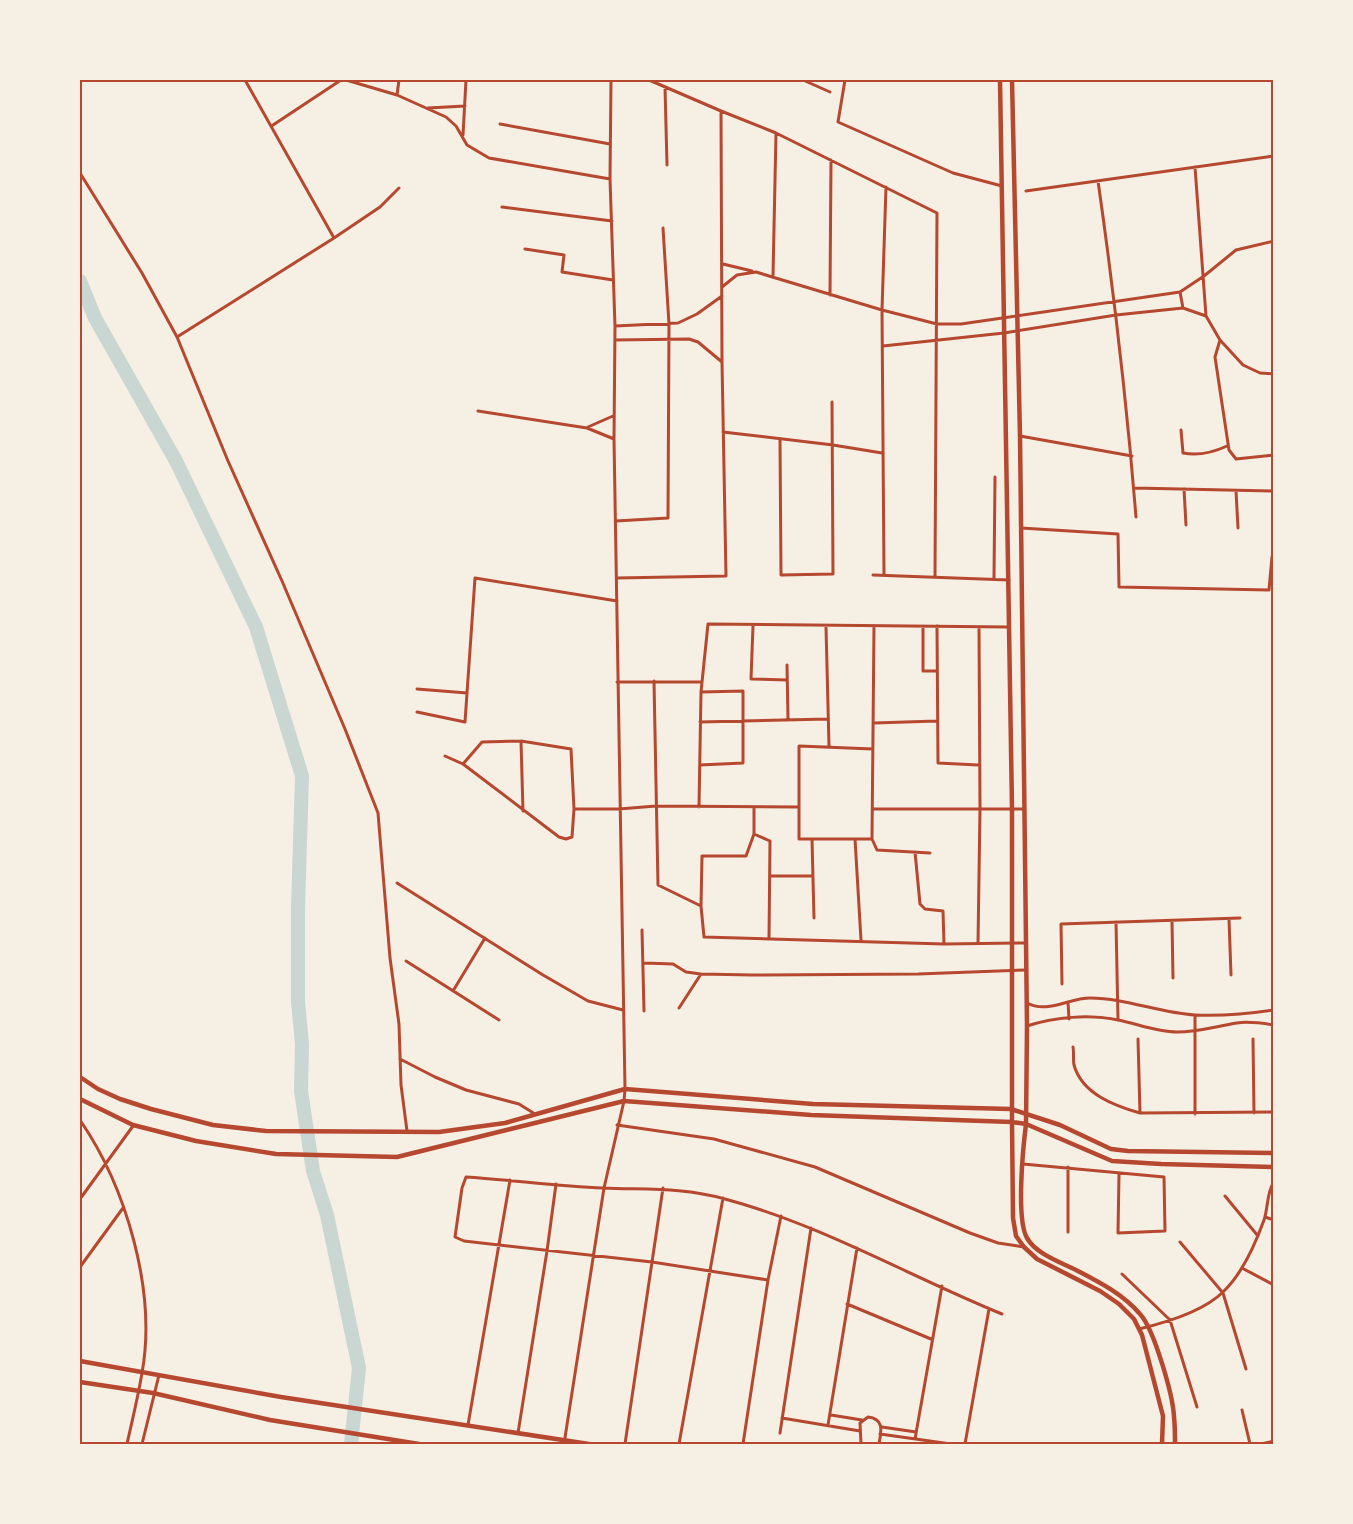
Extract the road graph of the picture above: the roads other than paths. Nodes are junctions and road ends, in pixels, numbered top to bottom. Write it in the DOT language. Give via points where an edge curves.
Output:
graph roads {
  1 [pos="245,80"];
  2 [pos="341,80"];
  3 [pos="346,80"];
  4 [pos="399,80"];
  5 [pos="466,80"];
  6 [pos="611,80"];
  7 [pos="649,80"];
  8 [pos="803,80"];
  9 [pos="845,80"];
  10 [pos="1000,80"];
  11 [pos="1012,80"];
  12 [pos="665,87"];
  13 [pos="830,92"];
  14 [pos="398,95"];
  15 [pos="465,106"];
  16 [pos="426,108"];
  17 [pos="721,111"];
  18 [pos="500,124"];
  19 [pos="273,125"];
  20 [pos="776,133"];
  21 [pos="463,136"];
  22 [pos="610,144"];
  23 [pos="1274,156"];
  24 [pos="831,160"];
  25 [pos="667,165"];
  26 [pos="1195,167"];
  27 [pos="80,173"];
  28 [pos="610,179"];
  29 [pos="1098,181"];
  30 [pos="1002,186"];
  31 [pos="886,187"];
  32 [pos="399,188"];
  33 [pos="1026,191"];
  34 [pos="502,207"];
  35 [pos="612,220"];
  36 [pos="663,228"];
  37 [pos="334,238"];
  38 [pos="1274,241"];
  39 [pos="525,249"];
  40 [pos="722,264"];
  41 [pos="756,272"];
  42 [pos="773,276"];
  43 [pos="1204,276"];
  44 [pos="613,279"];
  45 [pos="723,287"];
  46 [pos="1180,292"];
  47 [pos="830,295"];
  48 [pos="722,296"];
  49 [pos="1114,301"];
  50 [pos="1183,308"];
  51 [pos="882,310"];
  52 [pos="1017,315"];
  53 [pos="1116,315"];
  54 [pos="1206,316"];
  55 [pos="1004,318"];
  56 [pos="669,324"];
  57 [pos="937,324"];
  58 [pos="615,326"];
  59 [pos="1018,330"];
  60 [pos="1004,333"];
  61 [pos="177,337"];
  62 [pos="669,339"];
  63 [pos="615,340"];
  64 [pos="938,340"];
  65 [pos="1220,340"];
  66 [pos="883,346"];
  67 [pos="722,362"];
  68 [pos="1273,374"];
  69 [pos="1274,383"];
  70 [pos="832,402"];
  71 [pos="478,411"];
  72 [pos="613,416"];
  73 [pos="587,428"];
  74 [pos="1181,430"];
  75 [pos="723,432"];
  76 [pos="1020,436"];
  77 [pos="614,439"];
  78 [pos="780,440"];
  79 [pos="833,445"];
  80 [pos="1227,446"];
  81 [pos="882,453"];
  82 [pos="1274,455"];
  83 [pos="1131,456"];
  84 [pos="995,477"];
  85 [pos="1134,488"];
  86 [pos="1184,489"];
  87 [pos="1236,491"];
  88 [pos="1274,491"];
  89 [pos="1136,517"];
  90 [pos="616,521"];
  91 [pos="1186,525"];
  92 [pos="1021,528"];
  93 [pos="1238,528"];
  94 [pos="1272,557"];
  95 [pos="873,575"];
  96 [pos="884,575"];
  97 [pos="935,576"];
  98 [pos="617,578"];
  99 [pos="994,578"];
  100 [pos="1009,580"];
  101 [pos="617,601"];
  102 [pos="753,626"];
  103 [pos="874,626"];
  104 [pos="922,626"];
  105 [pos="937,626"];
  106 [pos="826,627"];
  107 [pos="978,627"];
  108 [pos="1010,627"];
  109 [pos="787,665"];
  110 [pos="937,671"];
  111 [pos="787,680"];
  112 [pos="654,681"];
  113 [pos="617,682"];
  114 [pos="702,682"];
  115 [pos="417,689"];
  116 [pos="701,692"];
  117 [pos="467,693"];
  118 [pos="417,712"];
  119 [pos="788,719"];
  120 [pos="828,719"];
  121 [pos="743,721"];
  122 [pos="937,721"];
  123 [pos="700,722"];
  124 [pos="874,723"];
  125 [pos="521,741"];
  126 [pos="829,746"];
  127 [pos="873,749"];
  128 [pos="445,756"];
  129 [pos="463,764"];
  130 [pos="700,765"];
  131 [pos="979,765"];
  132 [pos="656,806"];
  133 [pos="699,807"];
  134 [pos="754,807"];
  135 [pos="799,807"];
  136 [pos="980,808"];
  137 [pos="1012,808"];
  138 [pos="574,809"];
  139 [pos="619,809"];
  140 [pos="873,809"];
  141 [pos="1024,809"];
  142 [pos="523,811"];
  143 [pos="754,834"];
  144 [pos="812,839"];
  145 [pos="855,839"];
  146 [pos="872,839"];
  147 [pos="915,852"];
  148 [pos="930,853"];
  149 [pos="769,876"];
  150 [pos="813,876"];
  151 [pos="397,883"];
  152 [pos="701,906"];
  153 [pos="814,918"];
  154 [pos="1240,918"];
  155 [pos="1229,919"];
  156 [pos="1172,921"];
  157 [pos="1116,922"];
  158 [pos="642,930"];
  159 [pos="485,938"];
  160 [pos="769,939"];
  161 [pos="861,940"];
  162 [pos="978,943"];
  163 [pos="1013,943"];
  164 [pos="1025,943"];
  165 [pos="944,944"];
  166 [pos="406,962"];
  167 [pos="644,963"];
  168 [pos="1012,970"];
  169 [pos="1026,970"];
  170 [pos="701,974"];
  171 [pos="1231,975"];
  172 [pos="1173,978"];
  173 [pos="1062,984"];
  174 [pos="453,992"];
  175 [pos="1118,1000"];
  176 [pos="1026,1002"];
  177 [pos="1068,1002"];
  178 [pos="679,1008"];
  179 [pos="623,1010"];
  180 [pos="1274,1010"];
  181 [pos="644,1011"];
  182 [pos="1195,1015"];
  183 [pos="1069,1018"];
  184 [pos="499,1020"];
  185 [pos="1118,1020"];
  186 [pos="1274,1024"];
  187 [pos="1027,1026"];
  188 [pos="1194,1031"];
  189 [pos="1138,1039"];
  190 [pos="1253,1039"];
  191 [pos="1073,1047"];
  192 [pos="399,1059"];
  193 [pos="80,1077"];
  194 [pos="625,1089"];
  195 [pos="80,1099"];
  196 [pos="624,1101"];
  197 [pos="1011,1109"];
  198 [pos="1274,1112"];
  199 [pos="1027,1113"];
  200 [pos="1140,1113"];
  201 [pos="1254,1113"];
  202 [pos="536,1114"];
  203 [pos="1195,1114"];
  204 [pos="80,1120"];
  205 [pos="1012,1122"];
  206 [pos="1026,1124"];
  207 [pos="133,1125"];
  208 [pos="617,1125"];
  209 [pos="407,1131"];
  210 [pos="1274,1153"];
  211 [pos="105,1162"];
  212 [pos="1023,1164"];
  213 [pos="1068,1167"];
  214 [pos="1274,1167"];
  215 [pos="1119,1174"];
  216 [pos="510,1180"];
  217 [pos="1274,1182"];
  218 [pos="556,1184"];
  219 [pos="604,1188"];
  220 [pos="663,1188"];
  221 [pos="1225,1196"];
  222 [pos="723,1198"];
  223 [pos="80,1199"];
  224 [pos="123,1207"];
  225 [pos="781,1216"];
  226 [pos="1265,1217"];
  227 [pos="1274,1220"];
  228 [pos="811,1228"];
  229 [pos="1068,1232"];
  230 [pos="1258,1236"];
  231 [pos="1180,1242"];
  232 [pos="500,1245"];
  233 [pos="1024,1247"];
  234 [pos="857,1248"];
  235 [pos="547,1251"];
  236 [pos="594,1256"];
  237 [pos="652,1263"];
  238 [pos="80,1267"];
  239 [pos="1242,1268"];
  240 [pos="708,1271"];
  241 [pos="1122,1274"];
  242 [pos="768,1280"];
  243 [pos="1274,1285"];
  244 [pos="942,1286"];
  245 [pos="1223,1293"];
  246 [pos="847,1305"];
  247 [pos="989,1309"];
  248 [pos="1002,1314"];
  249 [pos="1170,1320"];
  250 [pos="1148,1327"];
  251 [pos="1139,1329"];
  252 [pos="931,1339"];
  253 [pos="80,1361"];
  254 [pos="1246,1368"];
  255 [pos="142,1372"];
  256 [pos="159,1375"];
  257 [pos="80,1382"];
  258 [pos="137,1391"];
  259 [pos="153,1393"];
  260 [pos="1197,1407"];
  261 [pos="1242,1410"];
  262 [pos="830,1415"];
  263 [pos="782,1418"];
  264 [pos="862,1420"];
  265 [pos="468,1425"];
  266 [pos="828,1425"];
  267 [pos="882,1427"];
  268 [pos="860,1431"];
  269 [pos="518,1432"];
  270 [pos="780,1432"];
  271 [pos="916,1432"];
  272 [pos="880,1434"];
  273 [pos="915,1439"];
  274 [pos="565,1442"];
  275 [pos="1274,1442"];
  276 [pos="127,1444"];
  277 [pos="142,1444"];
  278 [pos="419,1444"];
  279 [pos="590,1444"];
  280 [pos="625,1444"];
  281 [pos="679,1444"];
  282 [pos="743,1444"];
  283 [pos="861,1444"];
  284 [pos="879,1444"];
  285 [pos="951,1444"];
  286 [pos="965,1444"];
  287 [pos="1162,1444"];
  288 [pos="1175,1444"];
  289 [pos="1250,1444"];
  290 [pos="1261,1444"];
  1 -- 19 [label="street"];
  2 -- 19 [label="street"];
  3 -- 14 [label="street"];
  4 -- 14 [label="street"];
  5 -- 15 [label="street"];
  6 -- 22 [label="street"];
  7 -- 12 [label="street"];
  8 -- 13 [label="street"];
  9 -- 30 [label="street" via="838,122 953,172"];
  10 -- 30 [label="main road"];
  11 -- 52 [label="main road"];
  12 -- 17 [label="street"];
  12 -- 25 [label="street"];
  14 -- 16 [label="street"];
  15 -- 16 [label="street"];
  15 -- 21 [label="street"];
  16 -- 21 [label="street" via="446,117"];
  17 -- 20 [label="street"];
  17 -- 40 [label="street"];
  18 -- 22 [label="street"];
  19 -- 37 [label="street"];
  20 -- 24 [label="street"];
  20 -- 42 [label="street"];
  21 -- 28 [label="street" via="467,145 489,158"];
  22 -- 28 [label="street"];
  23 -- 26 [label="street"];
  24 -- 31 [label="street"];
  24 -- 47 [label="street"];
  26 -- 29 [label="street"];
  26 -- 43 [label="street"];
  27 -- 61 [label="street"];
  28 -- 35 [label="street"];
  29 -- 33 [label="street"];
  29 -- 49 [label="street"];
  30 -- 55 [label="main road"];
  31 -- 51 [label="street"];
  31 -- 57 [label="street" via="937,213"];
  32 -- 37 [label="street" via="380,207"];
  34 -- 35 [label="street"];
  35 -- 44 [label="street"];
  36 -- 56 [label="street"];
  37 -- 61 [label="street"];
  38 -- 43 [label="street" via="1236,250"];
  39 -- 44 [label="street" via="564,255 562,272"];
  40 -- 41 [label="street"];
  40 -- 45 [label="street"];
  41 -- 42 [label="street"];
  41 -- 45 [label="street" via="737,275"];
  42 -- 47 [label="street"];
  43 -- 46 [label="street"];
  43 -- 54 [label="street"];
  44 -- 58 [label="street"];
  45 -- 48 [label="street"];
  46 -- 49 [label="street"];
  46 -- 50 [label="street"];
  47 -- 51 [label="street"];
  48 -- 56 [label="street" via="697,314"];
  48 -- 67 [label="street"];
  49 -- 52 [label="street"];
  49 -- 53 [label="street"];
  50 -- 53 [label="street"];
  50 -- 54 [label="street"];
  51 -- 57 [label="street"];
  51 -- 66 [label="street"];
  52 -- 55 [label="street"];
  52 -- 59 [label="main road"];
  53 -- 59 [label="street"];
  53 -- 83 [label="street"];
  54 -- 65 [label="street"];
  55 -- 57 [label="street"];
  55 -- 60 [label="main road"];
  56 -- 58 [label="street"];
  56 -- 62 [label="street"];
  57 -- 64 [label="street"];
  58 -- 63 [label="street"];
  59 -- 60 [label="street"];
  59 -- 76 [label="main road"];
  60 -- 64 [label="street"];
  60 -- 100 [label="main road"];
  61 -- 192 [label="street" via="378,813"];
  62 -- 63 [label="street"];
  62 -- 67 [label="street" via="698,342"];
  62 -- 90 [label="street" via="669,518"];
  63 -- 72 [label="street"];
  64 -- 66 [label="street"];
  64 -- 97 [label="street"];
  65 -- 68 [label="street" via="1249,370"];
  65 -- 80 [label="street" via="1215,357"];
  66 -- 81 [label="street"];
  67 -- 75 [label="street"];
  68 -- 69 [label="street"];
  70 -- 79 [label="street"];
  71 -- 73 [label="street"];
  72 -- 73 [label="street"];
  72 -- 77 [label="street"];
  73 -- 77 [label="street"];
  74 -- 80 [label="street" via="1183,453 1191,455"];
  75 -- 78 [label="street"];
  75 -- 98 [label="street" via="726,576"];
  76 -- 83 [label="street"];
  76 -- 92 [label="main road"];
  77 -- 90 [label="street"];
  78 -- 79 [label="street"];
  78 -- 79 [label="street" via="781,575 833,574"];
  79 -- 81 [label="street"];
  80 -- 82 [label="street" via="1236,459"];
  81 -- 96 [label="street"];
  83 -- 85 [label="street"];
  84 -- 99 [label="street"];
  85 -- 86 [label="street"];
  85 -- 89 [label="street"];
  86 -- 87 [label="street"];
  86 -- 91 [label="street"];
  87 -- 88 [label="street"];
  87 -- 93 [label="street"];
  90 -- 98 [label="street"];
  92 -- 94 [label="street" via="1118,534 1119,587 1269,590"];
  92 -- 141 [label="main road"];
  95 -- 96 [label="street"];
  96 -- 97 [label="street"];
  97 -- 99 [label="street"];
  98 -- 101 [label="street"];
  99 -- 100 [label="street"];
  100 -- 108 [label="main road"];
  101 -- 113 [label="street"];
  101 -- 117 [label="street" via="475,578"];
  102 -- 106 [label="street"];
  102 -- 111 [label="street" via="751,679"];
  102 -- 114 [label="street" via="708,624"];
  103 -- 104 [label="street"];
  103 -- 106 [label="street"];
  103 -- 124 [label="street"];
  104 -- 105 [label="street"];
  104 -- 110 [label="street" via="923,671"];
  105 -- 107 [label="street"];
  105 -- 110 [label="street"];
  106 -- 120 [label="street"];
  107 -- 108 [label="street"];
  107 -- 131 [label="street"];
  108 -- 137 [label="main road"];
  109 -- 111 [label="street"];
  110 -- 122 [label="street"];
  111 -- 119 [label="street"];
  112 -- 113 [label="street"];
  112 -- 114 [label="street"];
  112 -- 132 [label="street"];
  113 -- 139 [label="street"];
  114 -- 116 [label="street"];
  115 -- 117 [label="street"];
  116 -- 121 [label="street" via="743,691"];
  116 -- 123 [label="street"];
  117 -- 118 [label="street" via="465,722"];
  119 -- 120 [label="street"];
  119 -- 121 [label="street"];
  120 -- 126 [label="street"];
  121 -- 123 [label="street"];
  121 -- 130 [label="street" via="743,763"];
  122 -- 124 [label="street"];
  122 -- 131 [label="street" via="938,763"];
  123 -- 130 [label="street"];
  124 -- 127 [label="street"];
  125 -- 129 [label="street" via="482,741"];
  125 -- 138 [label="street" via="571,749"];
  125 -- 142 [label="street"];
  126 -- 127 [label="street"];
  126 -- 135 [label="street" via="799,746"];
  127 -- 140 [label="street"];
  128 -- 129 [label="street"];
  129 -- 142 [label="street"];
  130 -- 133 [label="street"];
  131 -- 136 [label="street"];
  132 -- 133 [label="street"];
  132 -- 139 [label="street"];
  132 -- 152 [label="street" via="658,885"];
  133 -- 134 [label="street"];
  134 -- 135 [label="street"];
  134 -- 143 [label="street"];
  135 -- 144 [label="street" via="799,839"];
  136 -- 137 [label="street"];
  136 -- 140 [label="street"];
  136 -- 162 [label="street"];
  137 -- 141 [label="street"];
  137 -- 163 [label="main road"];
  138 -- 139 [label="street"];
  138 -- 142 [label="street" via="572,837 566,839"];
  139 -- 179 [label="street"];
  140 -- 146 [label="street"];
  141 -- 164 [label="main road"];
  143 -- 149 [label="street" via="770,841"];
  143 -- 152 [label="street" via="746,856 702,856"];
  144 -- 145 [label="street"];
  144 -- 150 [label="street"];
  145 -- 146 [label="street"];
  145 -- 161 [label="street"];
  146 -- 147 [label="street" via="877,850"];
  147 -- 148 [label="street"];
  147 -- 165 [label="street" via="920,904 926,909 943,911"];
  149 -- 150 [label="street"];
  149 -- 160 [label="street"];
  150 -- 153 [label="street"];
  151 -- 159 [label="street"];
  152 -- 160 [label="street" via="704,937"];
  154 -- 155 [label="street"];
  155 -- 156 [label="street"];
  155 -- 171 [label="street"];
  156 -- 157 [label="street"];
  156 -- 172 [label="street"];
  157 -- 173 [label="street" via="1061,924"];
  157 -- 175 [label="street"];
  158 -- 167 [label="street"];
  159 -- 174 [label="street"];
  159 -- 179 [label="street" via="588,1000"];
  160 -- 161 [label="street"];
  161 -- 165 [label="street"];
  162 -- 163 [label="street"];
  162 -- 165 [label="street"];
  163 -- 164 [label="street"];
  163 -- 168 [label="main road"];
  164 -- 169 [label="main road"];
  166 -- 174 [label="street"];
  167 -- 170 [label="street" via="673,964 686,972"];
  167 -- 181 [label="street"];
  168 -- 169 [label="street"];
  168 -- 170 [label="street"];
  168 -- 197 [label="main road"];
  169 -- 176 [label="main road"];
  170 -- 178 [label="street"];
  174 -- 184 [label="street"];
  175 -- 177 [label="street" via="1087,998"];
  175 -- 182 [label="street"];
  175 -- 185 [label="street"];
  176 -- 177 [label="street" via="1043,1007"];
  176 -- 187 [label="main road"];
  177 -- 183 [label="street"];
  179 -- 194 [label="street"];
  180 -- 182 [label="street"];
  182 -- 188 [label="street"];
  183 -- 185 [label="street"];
  183 -- 187 [label="street"];
  185 -- 188 [label="street" via="1153,1029"];
  186 -- 188 [label="street" via="1238,1023"];
  187 -- 199 [label="main road"];
  188 -- 203 [label="street"];
  189 -- 200 [label="street"];
  190 -- 201 [label="street"];
  191 -- 200 [label="street" via="1074,1065 1092,1091 1107,1102"];
  192 -- 202 [label="street" via="456,1086 519,1104"];
  192 -- 209 [label="street"];
  193 -- 209 [label="main road" via="120,1099 213,1125 266,1131"];
  194 -- 196 [label="street"];
  194 -- 197 [label="main road" via="813,1104"];
  194 -- 202 [label="main road"];
  195 -- 207 [label="main road"];
  196 -- 205 [label="main road"];
  196 -- 207 [label="main road" via="397,1157 266,1153"];
  196 -- 208 [label="street"];
  197 -- 199 [label="main road"];
  197 -- 205 [label="main road"];
  198 -- 201 [label="street"];
  199 -- 206 [label="main road"];
  199 -- 210 [label="main road" via="1111,1149"];
  200 -- 203 [label="street"];
  201 -- 203 [label="street"];
  202 -- 209 [label="main road" via="470,1128"];
  204 -- 211 [label="street"];
  205 -- 206 [label="main road"];
  205 -- 233 [label="main road" via="1012,1218 1016,1236"];
  206 -- 212 [label="main road"];
  206 -- 214 [label="main road" via="1112,1161"];
  207 -- 211 [label="street"];
  208 -- 219 [label="street"];
  208 -- 233 [label="street" via="714,1139 815,1167 970,1233"];
  211 -- 223 [label="street"];
  211 -- 224 [label="street"];
  212 -- 213 [label="street"];
  212 -- 250 [label="main road" via="1021,1216 1027,1239 1047,1255 1126,1300"];
  213 -- 215 [label="street"];
  213 -- 229 [label="street"];
  215 -- 215 [label="street" via="1164,1177 1165,1231 1118,1233"];
  216 -- 218 [label="street"];
  216 -- 232 [label="street"];
  216 -- 232 [label="street" via="466,1177 462,1188 455,1237"];
  217 -- 226 [label="street"];
  218 -- 219 [label="street"];
  218 -- 235 [label="street"];
  219 -- 220 [label="street"];
  219 -- 236 [label="street"];
  220 -- 222 [label="street"];
  220 -- 237 [label="street"];
  221 -- 230 [label="street"];
  222 -- 225 [label="street"];
  222 -- 240 [label="street"];
  224 -- 238 [label="street"];
  224 -- 255 [label="street" via="138,1257 144,1296"];
  225 -- 228 [label="street"];
  225 -- 242 [label="street"];
  226 -- 227 [label="street"];
  226 -- 230 [label="street"];
  228 -- 234 [label="street"];
  228 -- 263 [label="street"];
  230 -- 239 [label="street"];
  231 -- 245 [label="street"];
  232 -- 235 [label="street"];
  232 -- 265 [label="street"];
  233 -- 251 [label="main road" via="1037,1259 1119,1304"];
  234 -- 244 [label="street"];
  234 -- 246 [label="street"];
  235 -- 236 [label="street"];
  235 -- 269 [label="street"];
  236 -- 237 [label="street"];
  236 -- 274 [label="street"];
  237 -- 240 [label="street"];
  237 -- 280 [label="street"];
  239 -- 243 [label="street"];
  239 -- 245 [label="street"];
  240 -- 242 [label="street"];
  240 -- 281 [label="street"];
  241 -- 249 [label="street"];
  242 -- 282 [label="street"];
  244 -- 247 [label="street"];
  244 -- 252 [label="street"];
  245 -- 249 [label="street"];
  245 -- 254 [label="street"];
  246 -- 252 [label="street"];
  246 -- 262 [label="street"];
  247 -- 248 [label="street"];
  247 -- 286 [label="street"];
  249 -- 250 [label="street"];
  249 -- 260 [label="street"];
  250 -- 251 [label="street"];
  250 -- 288 [label="main road" via="1174,1415"];
  251 -- 287 [label="main road" via="1163,1416"];
  252 -- 271 [label="street"];
  253 -- 255 [label="main road"];
  255 -- 256 [label="main road"];
  255 -- 258 [label="street"];
  256 -- 259 [label="street"];
  256 -- 265 [label="main road"];
  257 -- 258 [label="main road"];
  258 -- 259 [label="main road"];
  258 -- 276 [label="street"];
  259 -- 277 [label="street"];
  259 -- 278 [label="main road" via="280,1421"];
  261 -- 289 [label="street"];
  262 -- 264 [label="street"];
  262 -- 266 [label="street"];
  263 -- 266 [label="street"];
  263 -- 270 [label="street"];
  264 -- 267 [label="street" via="876,1418"];
  264 -- 268 [label="street"];
  265 -- 269 [label="main road"];
  266 -- 268 [label="street"];
  267 -- 271 [label="street"];
  267 -- 272 [label="street"];
  268 -- 283 [label="street"];
  269 -- 274 [label="main road"];
  271 -- 273 [label="street"];
  272 -- 273 [label="street"];
  272 -- 284 [label="street"];
  273 -- 285 [label="street"];
  274 -- 279 [label="main road"];
  275 -- 290 [label="street"];
}
